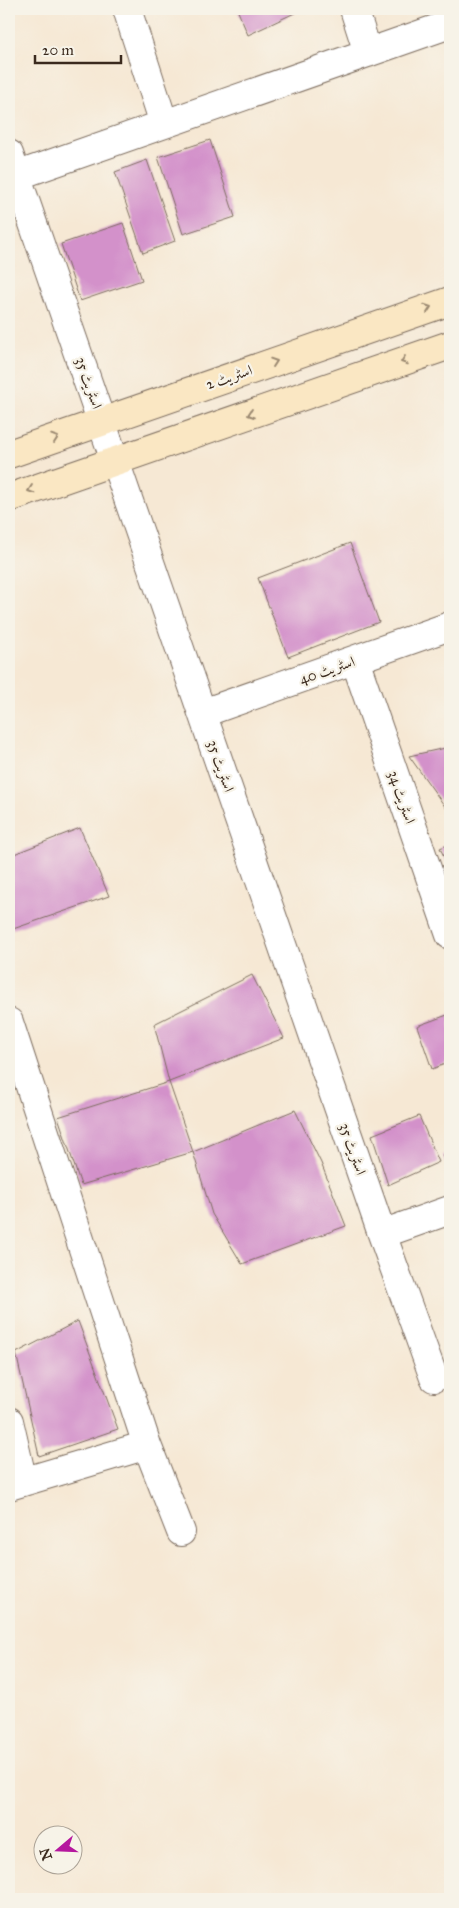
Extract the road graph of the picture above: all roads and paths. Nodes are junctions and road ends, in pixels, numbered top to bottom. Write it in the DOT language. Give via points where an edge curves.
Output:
graph roads {
  1 [pos="127,9"];
  2 [pos="354,9"];
  3 [pos="450,24"];
  4 [pos="368,53"];
  5 [pos="164,124"];
  6 [pos="13,165"];
  7 [pos="450,300"];
  8 [pos="450,345"];
  9 [pos="103,422"];
  10 [pos="9,454"];
  11 [pos="116,461"];
  12 [pos="9,498"];
  13 [pos="450,626"];
  14 [pos="354,660"];
  15 [pos="203,713"];
  16 [pos="450,935"];
  17 [pos="9,1022"];
  18 [pos="450,1210"];
  19 [pos="382,1234"];
  20 [pos="434,1378"];
  21 [pos="9,1421"];
  22 [pos="147,1445"];
  23 [pos="16,1484"];
  24 [pos="181,1532"];
  1 -- 5 [label="street"];
  2 -- 4 [label="street"];
  3 -- 4 [label="street"];
  4 -- 5 [label="street"];
  5 -- 6 [label="street"];
  6 -- 9 [label="street, اسٹریٹ 35"];
  9 -- 7 [label="main road, اسٹریٹ 2, one-way"];
  8 -- 11 [label="main road, one-way"];
  10 -- 9 [label="main road, اسٹریٹ 2, one-way"];
  9 -- 11 [label="street, اسٹریٹ 35"];
  11 -- 12 [label="main road, one-way"];
  11 -- 15 [label="street, اسٹریٹ 35"];
  13 -- 14 [label="street, اسٹریٹ 40"];
  14 -- 15 [label="street, اسٹریٹ 40"];
  14 -- 16 [label="street, اسٹریٹ 34"];
  15 -- 19 [label="street, اسٹریٹ 35"];
  17 -- 22 [label="street"];
  18 -- 19 [label="street"];
  19 -- 20 [label="street, اسٹریٹ 35"];
  21 -- 23 [label="street"];
  22 -- 23 [label="street"];
  22 -- 24 [label="street"];
}
